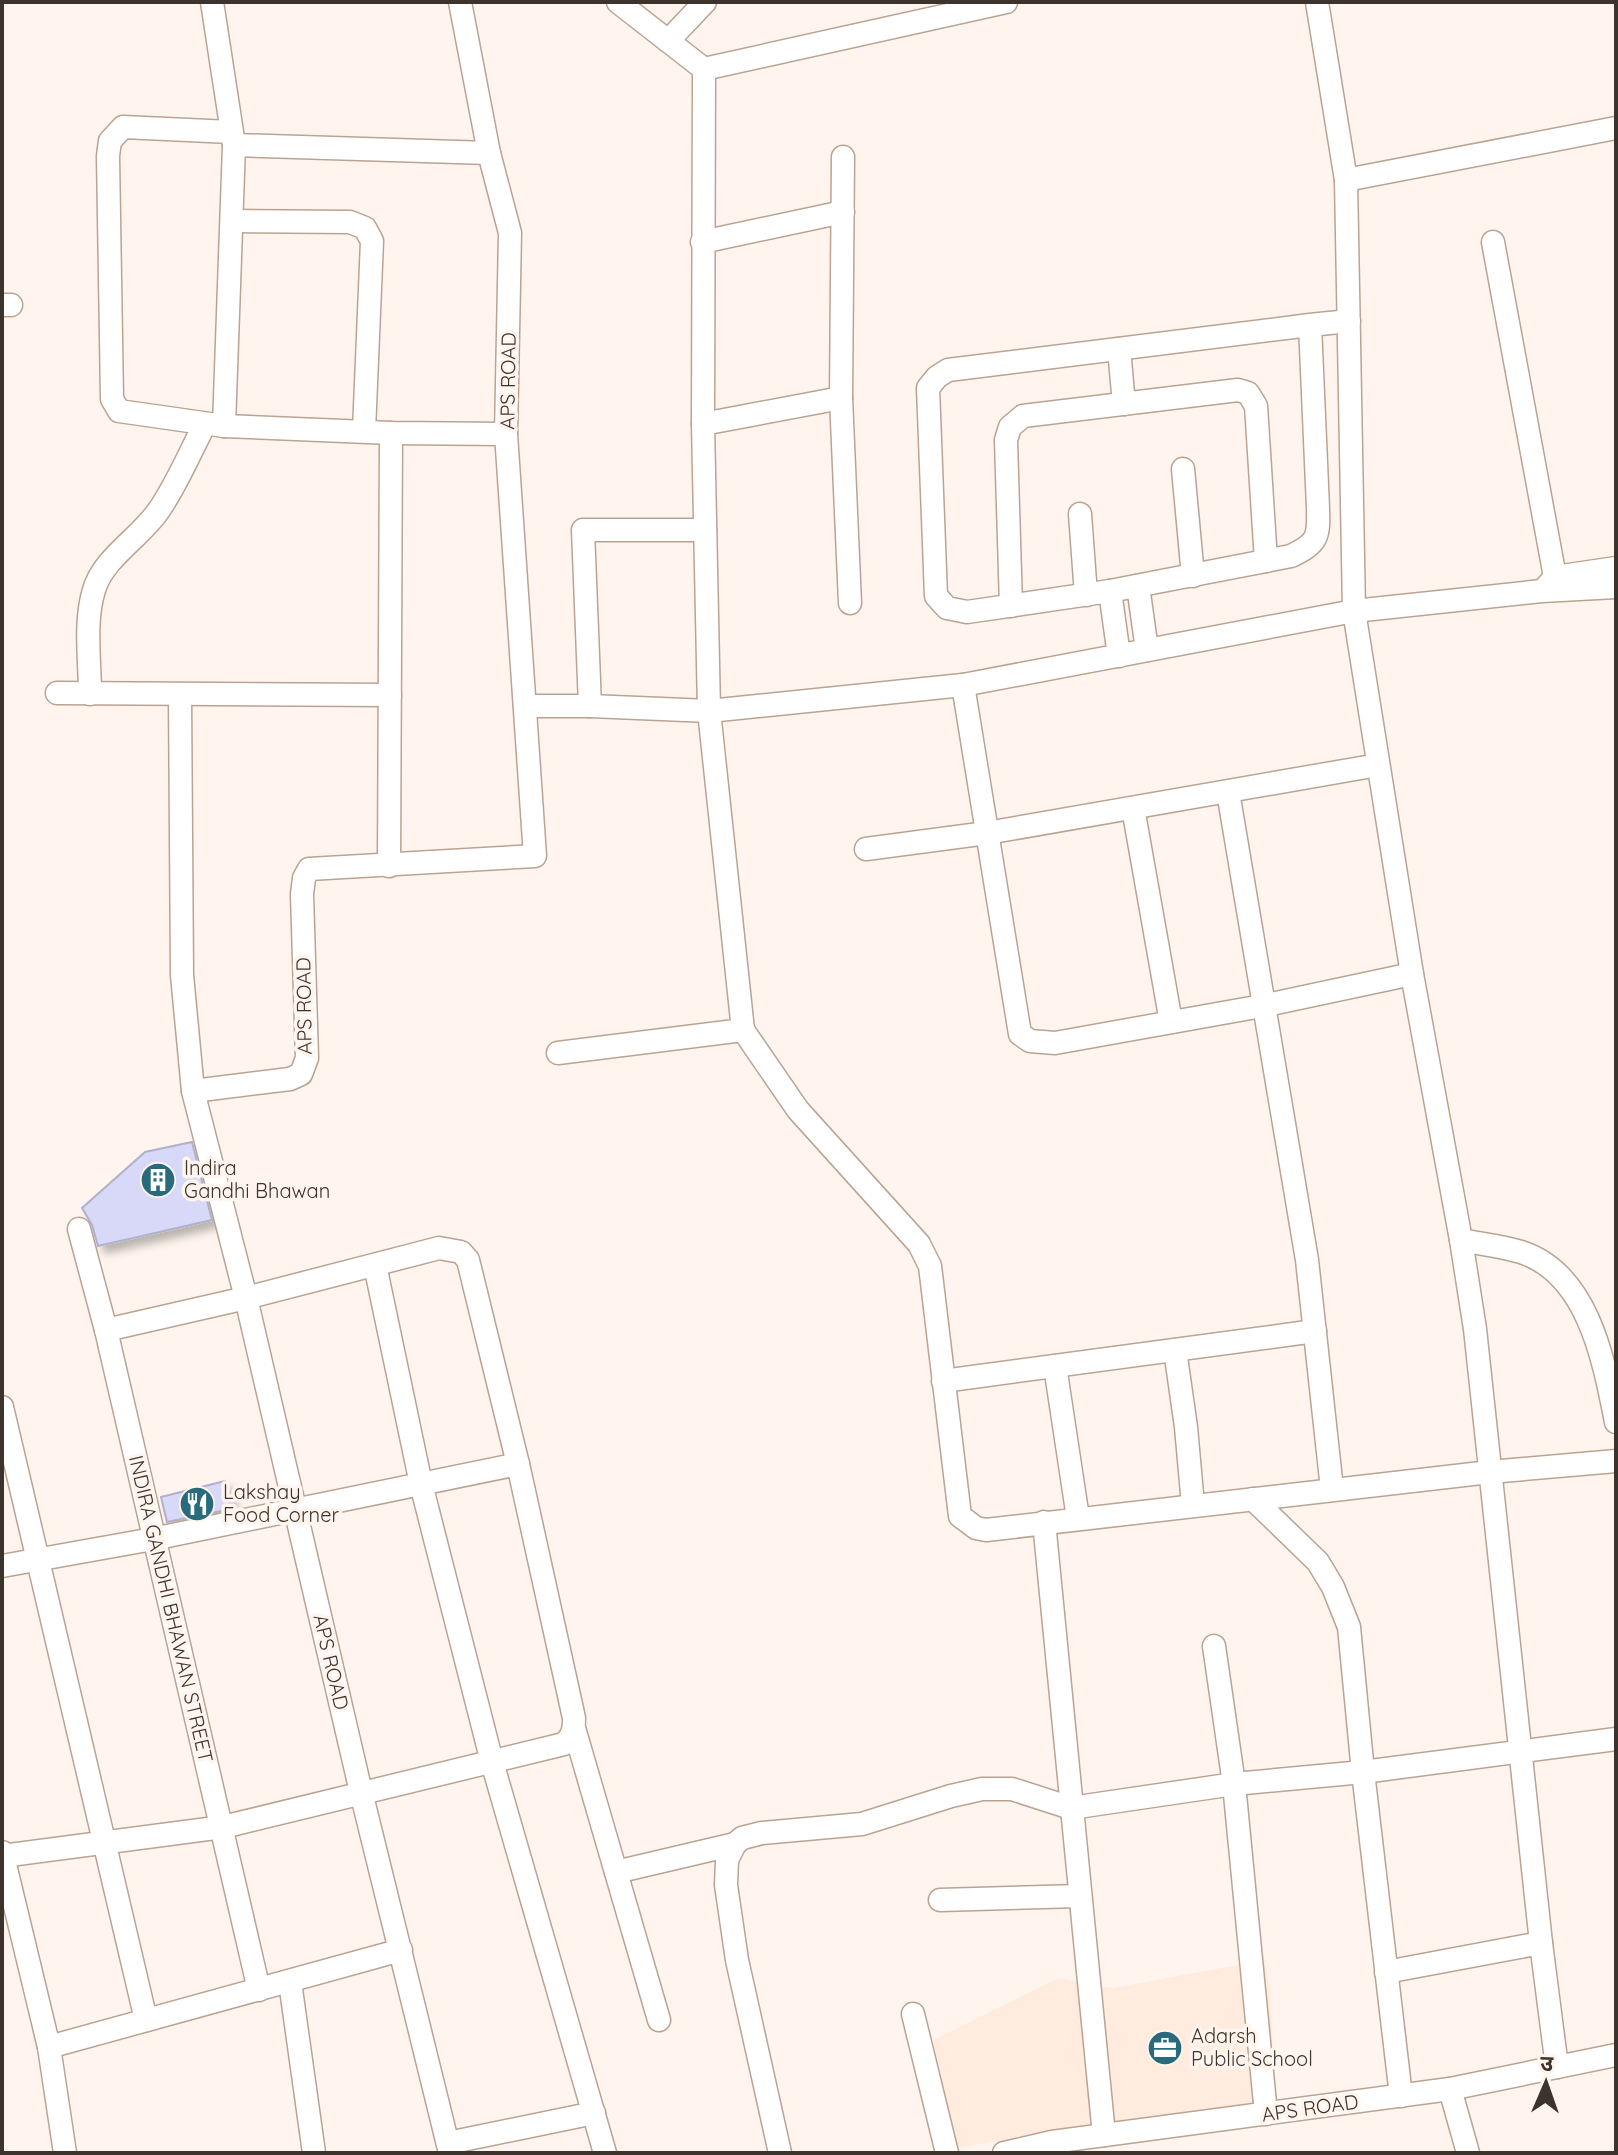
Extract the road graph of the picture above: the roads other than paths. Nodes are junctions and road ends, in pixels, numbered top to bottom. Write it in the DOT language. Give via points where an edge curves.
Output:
graph roads {
  1 [pos="212,2"];
  2 [pos="460,2"];
  3 [pos="618,2"];
  4 [pos="705,2"];
  5 [pos="1006,2"];
  6 [pos="1317,2"];
  7 [pos="668,41"];
  8 [pos="704,69"];
  9 [pos="1616,128"];
  10 [pos="232,138"];
  11 [pos="489,153"];
  12 [pos="843,157"];
  13 [pos="1346,180"];
  14 [pos="843,212"];
  15 [pos="232,221"];
  16 [pos="702,242"];
  17 [pos="1493,242"];
  18 [pos="1349,321"];
  19 [pos="1310,325"];
  20 [pos="1119,349"];
  21 [pos="841,398"];
  22 [pos="1124,404"];
  23 [pos="703,424"];
  24 [pos="214,425"];
  25 [pos="1351,428"];
  26 [pos="1315,430"];
  27 [pos="364,431"];
  28 [pos="391,433"];
  29 [pos="506,434"];
  30 [pos="1183,469"];
  31 [pos="1080,514"];
  32 [pos="705,530"];
  33 [pos="1266,561"];
  34 [pos="1616,568"];
  35 [pos="1193,576"];
  36 [pos="1548,584"];
  37 [pos="1138,586"];
  38 [pos="1616,587"];
  39 [pos="1110,591"];
  40 [pos="1086,595"];
  41 [pos="850,603"];
  42 [pos="1011,606"];
  43 [pos="1354,611"];
  44 [pos="1147,650"];
  45 [pos="1119,656"];
  46 [pos="963,685"];
  47 [pos="57,693"];
  48 [pos="90,694"];
  49 [pos="390,695"];
  50 [pos="180,696"];
  51 [pos="525,706"];
  52 [pos="590,706"];
  53 [pos="709,711"];
  54 [pos="1378,765"];
  55 [pos="1228,792"];
  56 [pos="1133,808"];
  57 [pos="987,833"];
  58 [pos="866,849"];
  59 [pos="389,866"];
  60 [pos="1412,974"];
  61 [pos="1262,1006"];
  62 [pos="1171,1022"];
  63 [pos="743,1030"];
  64 [pos="558,1053"];
  65 [pos="193,1091"];
  66 [pos="79,1229"];
  67 [pos="1461,1240"];
  68 [pos="375,1265"];
  69 [pos="246,1298"];
  70 [pos="106,1330"];
  71 [pos="1315,1331"];
  72 [pos="1175,1350"];
  73 [pos="1055,1366"];
  74 [pos="943,1381"];
  75 [pos="2,1407"];
  76 [pos="1616,1422"];
  77 [pos="1616,1461"];
  78 [pos="518,1464"];
  79 [pos="1490,1472"];
  80 [pos="421,1484"];
  81 [pos="1332,1489"];
  82 [pos="1253,1499"];
  83 [pos="1193,1505"];
  84 [pos="296,1509"];
  85 [pos="1078,1518"];
  86 [pos="1044,1522"];
  87 [pos="153,1539"];
  88 [pos="39,1559"];
  89 [pos="2,1566"];
  90 [pos="1214,1646"];
  91 [pos="574,1728"];
  92 [pos="1616,1739"];
  93 [pos="1521,1752"];
  94 [pos="492,1762"];
  95 [pos="1363,1772"];
  96 [pos="1234,1784"];
  97 [pos="361,1792"];
  98 [pos="1071,1808"];
  99 [pos="223,1827"];
  100 [pos="105,1842"];
  101 [pos="735,1844"];
  102 [pos="2,1855"];
  103 [pos="616,1872"];
  104 [pos="1080,1896"];
  105 [pos="940,1900"];
  106 [pos="1541,1943"];
  107 [pos="401,1950"];
  108 [pos="1386,1972"];
  109 [pos="290,1982"];
  110 [pos="259,1990"];
  111 [pos="913,2014"];
  112 [pos="146,2020"];
  113 [pos="659,2020"];
  114 [pos="49,2047"];
  115 [pos="1616,2055"];
  116 [pos="1557,2067"];
  117 [pos="1450,2089"];
  118 [pos="1401,2096"];
  119 [pos="594,2113"];
  120 [pos="1266,2114"];
  121 [pos="1104,2135"];
  122 [pos="449,2148"];
  123 [pos="65,2153"];
  124 [pos="314,2153"];
  125 [pos="605,2153"];
  126 [pos="780,2153"];
  127 [pos="947,2153"];
  128 [pos="1004,2153"];
  129 [pos="1468,2153"];
  1 -- 10 [label="street"];
  2 -- 11 [label="street, APS ROAD"];
  3 -- 7 [label="street"];
  4 -- 7 [label="street"];
  5 -- 8 [label="street"];
  6 -- 13 [label="street"];
  7 -- 8 [label="street"];
  8 -- 16 [label="street"];
  9 -- 13 [label="street"];
  10 -- 11 [label="street"];
  10 -- 15 [label="street"];
  10 -- 24 [label="street" via="123,127 110,141 108,156 112,399 119,411"];
  11 -- 29 [label="street, APS ROAD" via="510,233"];
  12 -- 14 [label="street"];
  13 -- 18 [label="street"];
  14 -- 16 [label="street"];
  14 -- 21 [label="street"];
  15 -- 24 [label="street"];
  15 -- 27 [label="street" via="350,222 365,228 372,241"];
  16 -- 23 [label="street"];
  17 -- 36 [label="street"];
  18 -- 19 [label="street"];
  18 -- 25 [label="street"];
  19 -- 20 [label="street"];
  19 -- 26 [label="street"];
  20 -- 22 [label="street"];
  20 -- 42 [label="street" via="948,370 928,388 936,596 947,608 967,612"];
  21 -- 23 [label="street"];
  21 -- 41 [label="street"];
  22 -- 33 [label="street" via="1248,393 1256,406"];
  22 -- 42 [label="street" via="1023,416 1010,427 1006,440"];
  23 -- 32 [label="street"];
  24 -- 27 [label="street"];
  24 -- 48 [label="street" via="161,508 104,569 94,587"];
  25 -- 26 [label="street"];
  25 -- 43 [label="street"];
  26 -- 33 [label="street" via="1319,531 1312,546"];
  27 -- 28 [label="street"];
  28 -- 29 [label="street"];
  28 -- 49 [label="street"];
  29 -- 51 [label="street, APS ROAD"];
  30 -- 35 [label="street"];
  31 -- 40 [label="street"];
  32 -- 52 [label="street" via="583,530"];
  32 -- 53 [label="street"];
  33 -- 35 [label="street"];
  34 -- 36 [label="street"];
  35 -- 37 [label="street"];
  36 -- 38 [label="street"];
  36 -- 43 [label="street"];
  37 -- 39 [label="street"];
  37 -- 44 [label="street"];
  39 -- 40 [label="street"];
  39 -- 45 [label="street"];
  40 -- 42 [label="street"];
  43 -- 44 [label="street"];
  43 -- 54 [label="street"];
  44 -- 45 [label="street"];
  45 -- 46 [label="street"];
  46 -- 53 [label="street"];
  46 -- 57 [label="street"];
  47 -- 48 [label="street"];
  48 -- 50 [label="street"];
  49 -- 50 [label="street"];
  49 -- 59 [label="street"];
  50 -- 65 [label="street" via="182,975"];
  51 -- 52 [label="street"];
  51 -- 59 [label="street, APS ROAD" via="535,856"];
  52 -- 53 [label="street"];
  53 -- 63 [label="street"];
  54 -- 55 [label="street"];
  54 -- 60 [label="street"];
  55 -- 56 [label="street"];
  55 -- 61 [label="street"];
  56 -- 57 [label="street"];
  56 -- 62 [label="street"];
  57 -- 58 [label="street"];
  57 -- 62 [label="street" via="1020,1034 1030,1041 1055,1043"];
  59 -- 65 [label="street, APS ROAD" via="309,869 304,878 307,1058 301,1074"];
  60 -- 61 [label="street"];
  60 -- 67 [label="street"];
  61 -- 62 [label="street"];
  61 -- 71 [label="street"];
  63 -- 64 [label="street"];
  63 -- 74 [label="street" via="798,1110 919,1244 930,1266"];
  65 -- 69 [label="street, APS ROAD"];
  66 -- 70 [label="street, INDIRA GANDHI BHAWAN STREET"];
  67 -- 76 [label="street" via="1524,1253 1570,1287 1604,1365"];
  67 -- 79 [label="street"];
  68 -- 69 [label="street"];
  68 -- 78 [label="street" via="439,1248 461,1252 468,1260"];
  68 -- 80 [label="street"];
  69 -- 70 [label="street"];
  69 -- 84 [label="street, APS ROAD"];
  70 -- 87 [label="street, INDIRA GANDHI BHAWAN STREET"];
  71 -- 72 [label="street"];
  71 -- 81 [label="street"];
  72 -- 73 [label="street"];
  72 -- 83 [label="street"];
  73 -- 74 [label="street"];
  73 -- 85 [label="street"];
  74 -- 86 [label="street" via="960,1516 986,1530"];
  75 -- 88 [label="street"];
  77 -- 79 [label="street"];
  78 -- 80 [label="street"];
  78 -- 91 [label="street"];
  79 -- 81 [label="street"];
  79 -- 93 [label="street"];
  80 -- 84 [label="street"];
  80 -- 94 [label="street"];
  81 -- 82 [label="street"];
  82 -- 83 [label="street"];
  82 -- 95 [label="street" via="1318,1562 1349,1627"];
  83 -- 85 [label="street"];
  84 -- 87 [label="street"];
  84 -- 97 [label="street, APS ROAD"];
  85 -- 86 [label="street"];
  86 -- 98 [label="street"];
  87 -- 88 [label="street"];
  87 -- 99 [label="street, INDIRA GANDHI BHAWAN STREET"];
  88 -- 89 [label="street"];
  88 -- 100 [label="street"];
  90 -- 96 [label="street"];
  91 -- 94 [label="street" via="564,1744"];
  91 -- 103 [label="street"];
  92 -- 93 [label="street"];
  93 -- 95 [label="street"];
  93 -- 106 [label="street"];
  94 -- 97 [label="street"];
  94 -- 119 [label="street"];
  95 -- 96 [label="street"];
  95 -- 108 [label="street"];
  96 -- 98 [label="street"];
  96 -- 120 [label="street"];
  97 -- 99 [label="street"];
  97 -- 107 [label="street, APS ROAD"];
  98 -- 101 [label="street" via="1012,1789 982,1789 862,1824 762,1833"];
  98 -- 104 [label="street"];
  99 -- 100 [label="street"];
  99 -- 110 [label="street, INDIRA GANDHI BHAWAN STREET"];
  100 -- 102 [label="street"];
  100 -- 112 [label="street"];
  101 -- 103 [label="street"];
  101 -- 126 [label="street" via="727,1860 726,1885 737,1960"];
  102 -- 114 [label="street"];
  103 -- 113 [label="street"];
  104 -- 105 [label="street"];
  104 -- 121 [label="street"];
  106 -- 108 [label="street"];
  106 -- 116 [label="street"];
  107 -- 109 [label="street"];
  107 -- 122 [label="street, APS ROAD"];
  108 -- 118 [label="street"];
  109 -- 110 [label="street"];
  109 -- 124 [label="street"];
  110 -- 112 [label="street"];
  111 -- 127 [label="street"];
  112 -- 114 [label="street"];
  114 -- 123 [label="street"];
  115 -- 116 [label="street, APS ROAD"];
  116 -- 117 [label="street, APS ROAD"];
  117 -- 118 [label="street, APS ROAD"];
  117 -- 129 [label="street"];
  118 -- 120 [label="street, APS ROAD"];
  119 -- 122 [label="street"];
  119 -- 125 [label="street"];
  120 -- 121 [label="street, APS ROAD"];
  121 -- 128 [label="street, APS ROAD"];
}
